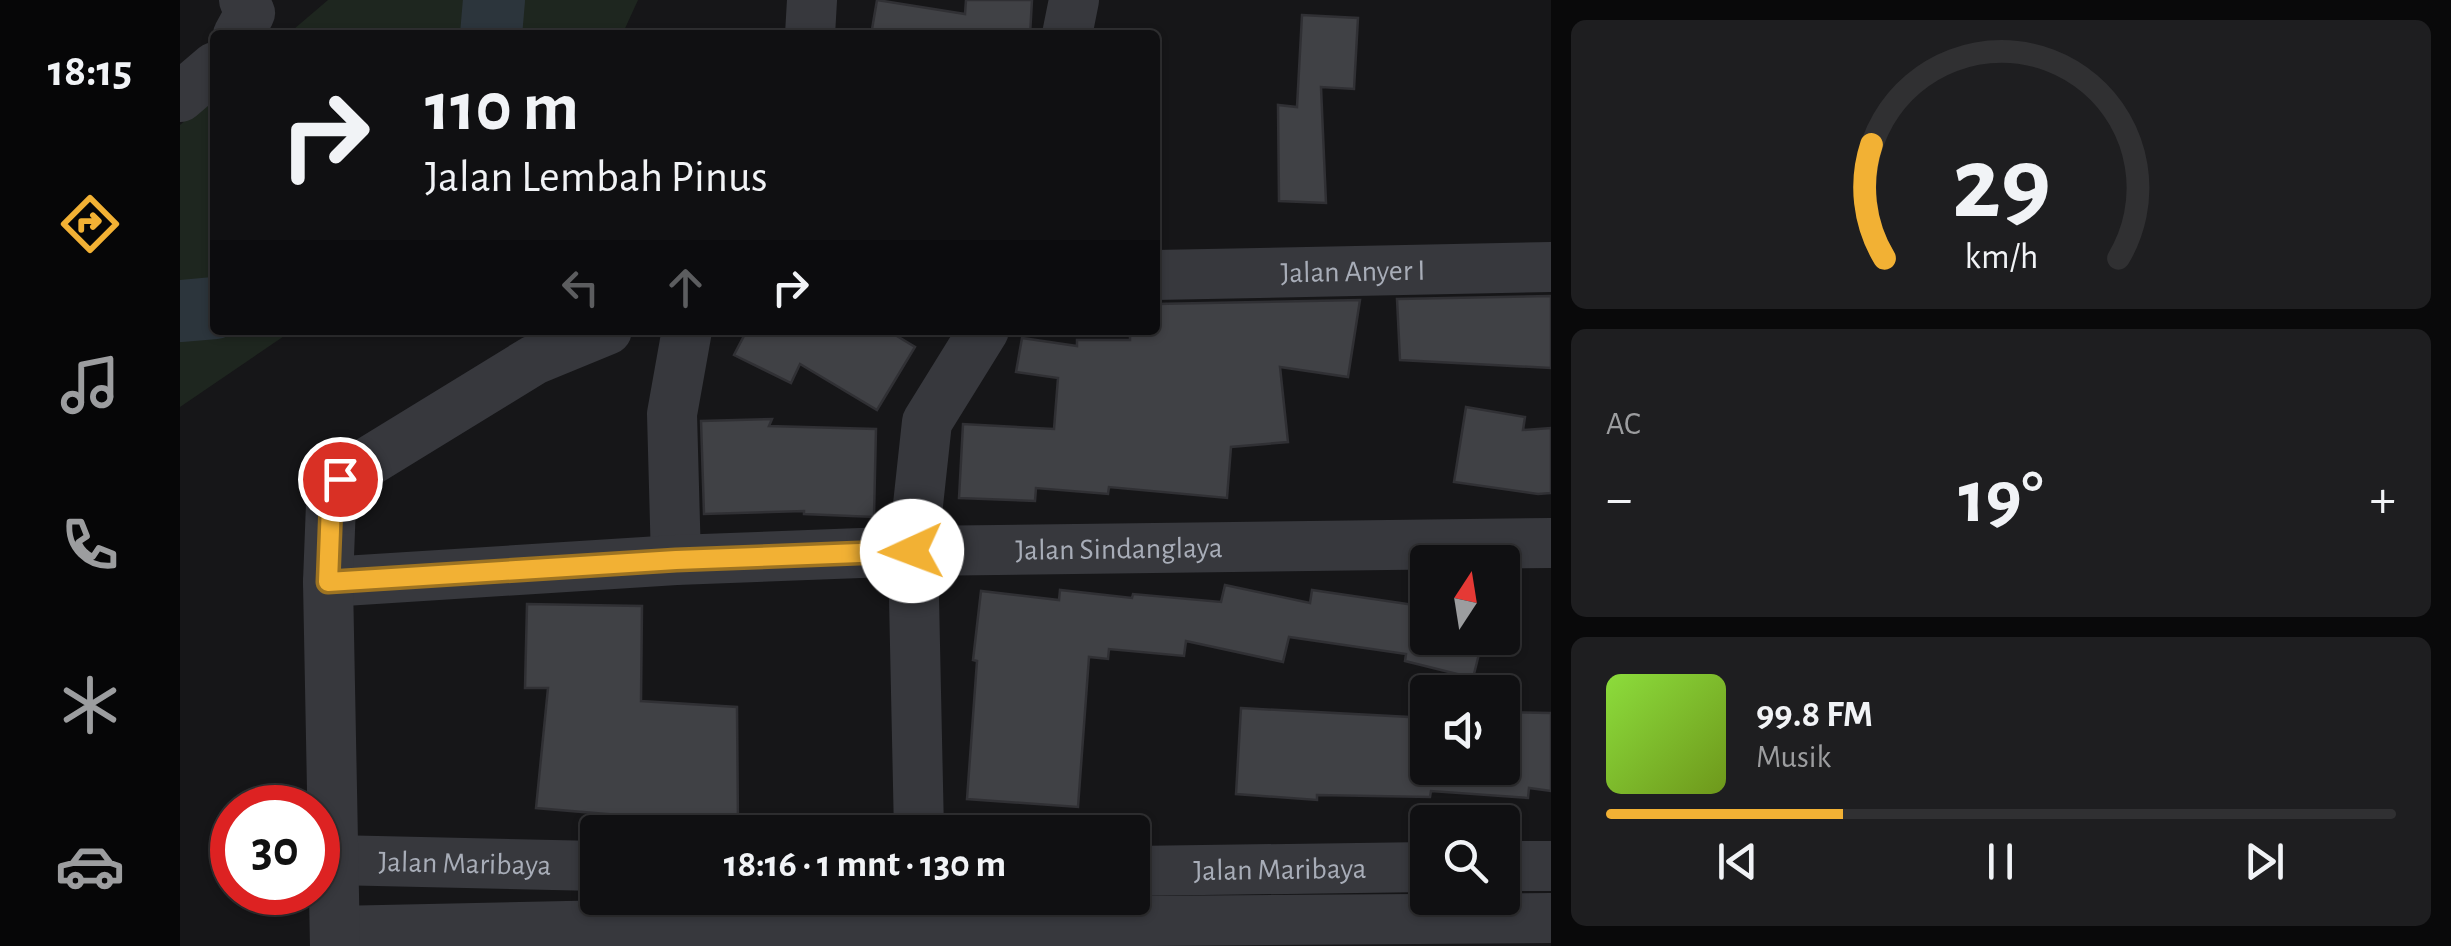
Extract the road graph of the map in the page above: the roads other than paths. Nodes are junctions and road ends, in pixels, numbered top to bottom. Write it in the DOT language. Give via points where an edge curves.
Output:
graph roads {
  1 [pos="244,0"];
  2 [pos="812,0"];
  3 [pos="1074,0"];
  4 [pos="241,30"];
  5 [pos="810,30"];
  6 [pos="1069,30"];
  7 [pos="210,71"];
  8 [pos="180,96"];
  9 [pos="1551,267"];
  10 [pos="1160,275"];
  11 [pos="595,335"];
  12 [pos="686,335"];
  13 [pos="981,335"];
  14 [pos="1551,542"];
  15 [pos="912,551"];
  16 [pos="676,560"];
  17 [pos="328,582"];
  18 [pos="331,785"];
  19 [pos="919,815"];
  20 [pos="340,860"];
  21 [pos="580,866"];
  22 [pos="1520,866"];
  23 [pos="1551,866"];
  24 [pos="1410,867"];
  25 [pos="1150,871"];
  26 [pos="1551,918"];
  27 [pos="920,922"];
  28 [pos="335,938"];
  1 -- 4 [label="street" via="250,13"];
  2 -- 5 [label="street"];
  3 -- 6 [label="street"];
  7 -- 8 [label="street"];
  9 -- 10 [label="street, Jalan Anyer I"];
  11 -- 17 [label="street" via="534,360 340,479 331,504"];
  12 -- 16 [label="street" via="672,414"];
  13 -- 15 [label="street" via="927,422"];
  14 -- 15 [label="street, Jalan Sindanglaya"];
  15 -- 16 [label="street, Jalan Sindanglaya"];
  15 -- 19 [label="street"];
  16 -- 17 [label="street, Jalan Sindanglaya"];
  17 -- 18 [label="street"];
  20 -- 21 [label="street, Jalan Maribaya"];
  22 -- 23 [label="street"];
  24 -- 25 [label="street, Jalan Maribaya"];
  26 -- 27 [label="street, Jalan Maribaya"];
  27 -- 28 [label="street, Jalan Maribaya"];
}
